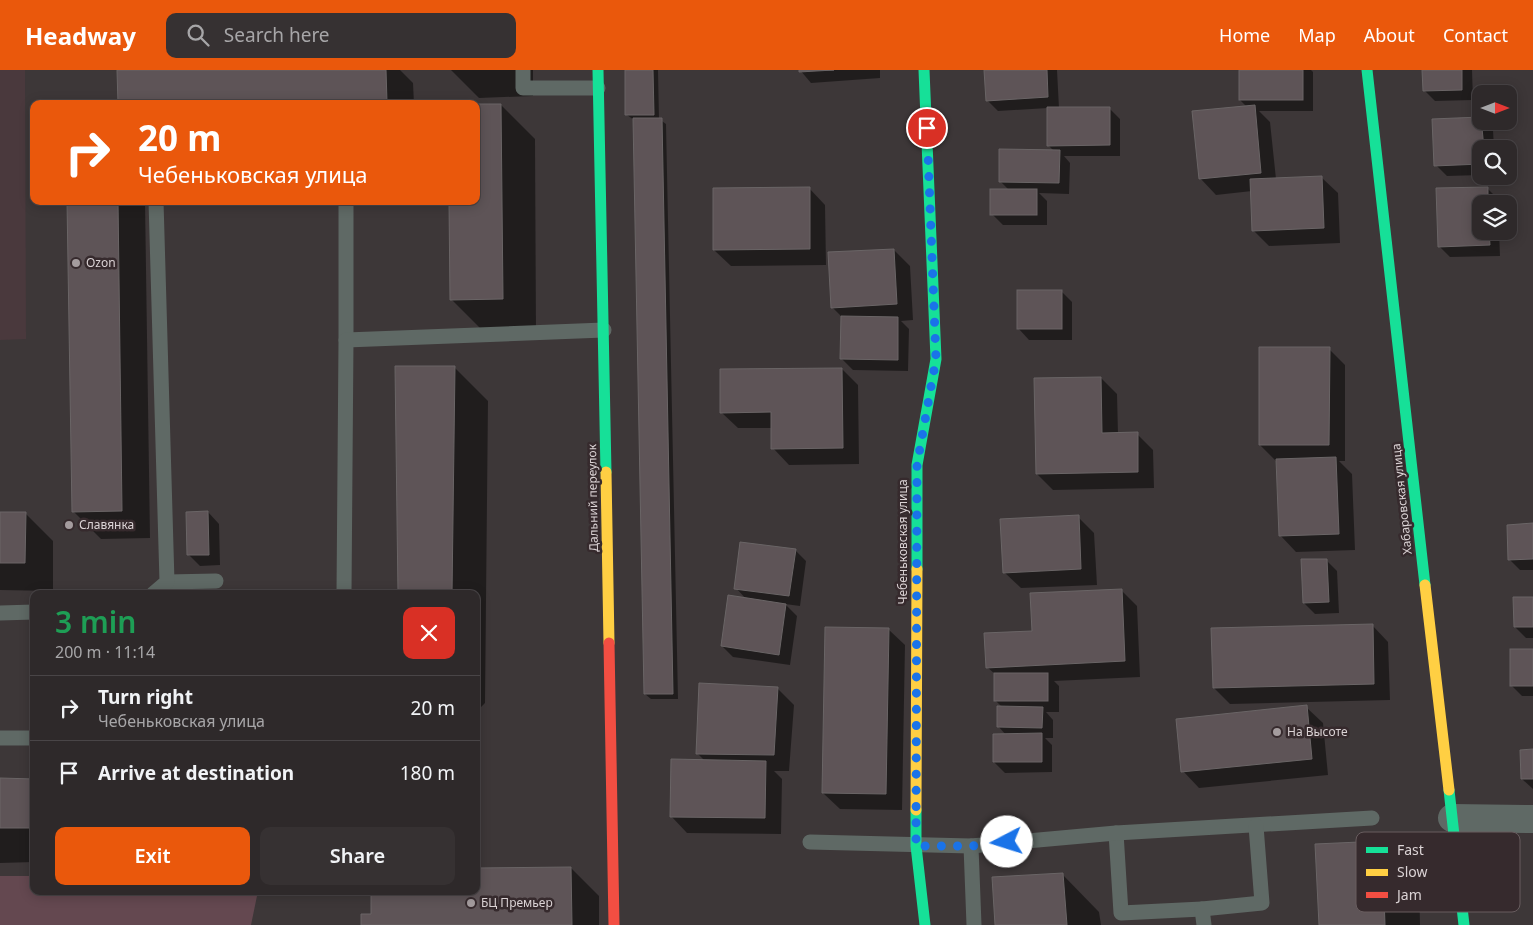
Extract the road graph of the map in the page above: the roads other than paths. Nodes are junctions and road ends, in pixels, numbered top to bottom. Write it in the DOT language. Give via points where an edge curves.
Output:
graph roads {
  1 [pos="523,70"];
  2 [pos="598,70"];
  3 [pos="924,70"];
  4 [pos="1367,70"];
  5 [pos="598,88"];
  6 [pos="156,205"];
  7 [pos="346,205"];
  8 [pos="604,330"];
  9 [pos="346,340"];
  10 [pos="216,581"];
  11 [pos="167,582"];
  12 [pos="158,590"];
  13 [pos="344,590"];
  14 [pos="0,612"];
  15 [pos="30,612"];
  16 [pos="0,738"];
  17 [pos="30,738"];
  18 [pos="1372,818"];
  19 [pos="1452,818"];
  20 [pos="1533,819"];
  21 [pos="1256,826"];
  22 [pos="1454,832"];
  23 [pos="1116,833"];
  24 [pos="810,842"];
  25 [pos="916,846"];
  26 [pos="971,846"];
  27 [pos="1202,909"];
  28 [pos="1463,912"];
  29 [pos="614,925"];
  30 [pos="925,925"];
  31 [pos="974,925"];
  32 [pos="1204,925"];
  33 [pos="1464,925"];
  1 -- 5 [label="lane" via="523,88"];
  2 -- 5 [label="street, Дальний переулок"];
  3 -- 25 [label="street, Чебеньковская улица" via="936,359 917,465"];
  4 -- 19 [label="street, Хабаровская улица"];
  5 -- 8 [label="street, Дальний переулок"];
  6 -- 11 [label="lane"];
  7 -- 9 [label="lane"];
  8 -- 9 [label="lane"];
  8 -- 29 [label="street, Дальний переулок"];
  9 -- 13 [label="lane"];
  10 -- 11 [label="lane"];
  11 -- 12 [label="lane"];
  14 -- 15 [label="lane"];
  16 -- 17 [label="lane"];
  18 -- 21 [label="lane"];
  19 -- 20 [label="street"];
  19 -- 22 [label="street, Хабаровская улица"];
  21 -- 23 [label="lane"];
  21 -- 27 [label="lane" via="1262,904"];
  23 -- 26 [label="lane"];
  23 -- 27 [label="lane" via="1121,913"];
  24 -- 25 [label="lane"];
  25 -- 26 [label="lane"];
  25 -- 30 [label="street, Чебеньковская улица"];
  26 -- 31 [label="lane"];
  27 -- 32 [label="lane"];
  28 -- 33 [label="street, Хабаровская улица"];
}
